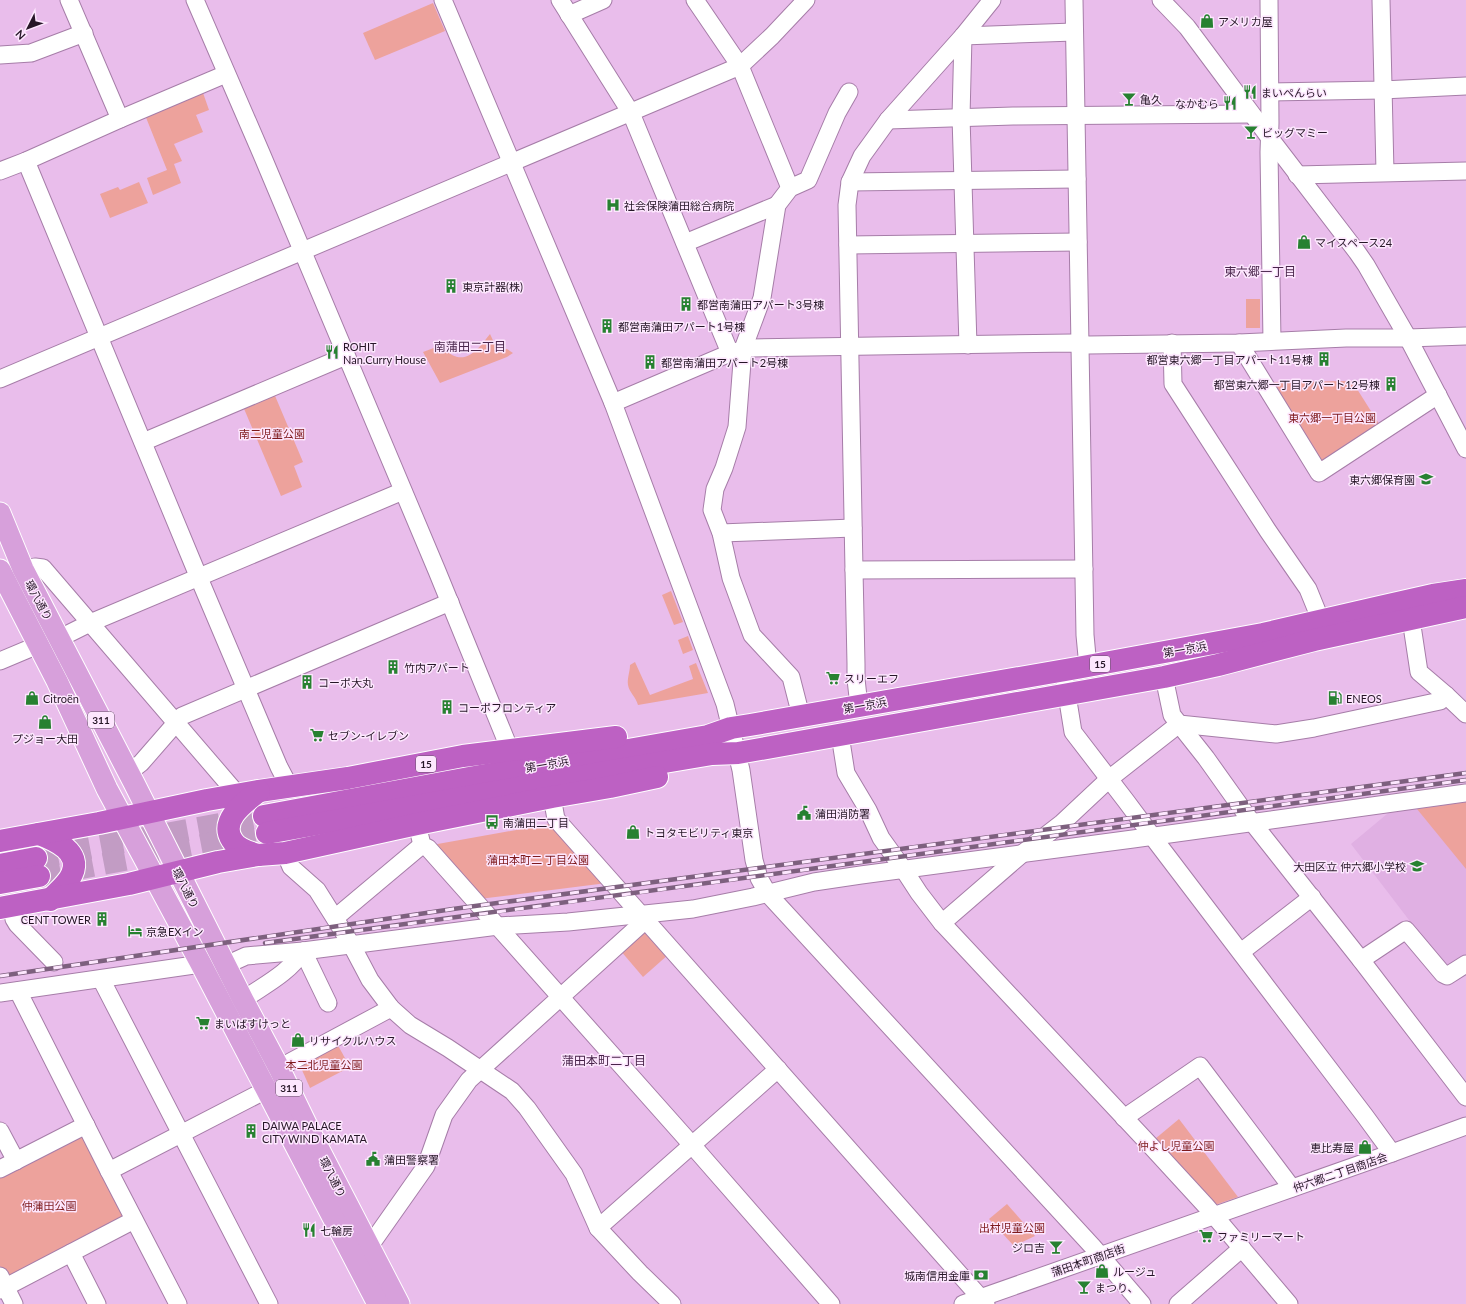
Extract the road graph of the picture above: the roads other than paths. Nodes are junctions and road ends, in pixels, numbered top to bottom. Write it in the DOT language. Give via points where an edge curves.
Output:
graph roads {
  1 [pos="69,0"];
  2 [pos="195,0"];
  3 [pos="443,0"];
  4 [pos="560,0"];
  5 [pos="603,0"];
  6 [pos="695,0"];
  7 [pos="806,0"];
  8 [pos="992,0"];
  9 [pos="1074,0"];
  10 [pos="1161,0"];
  11 [pos="1269,0"];
  12 [pos="1381,0"];
  13 [pos="569,15"];
  14 [pos="84,32"];
  15 [pos="1074,32"];
  16 [pos="963,36"];
  17 [pos="0,55"];
  18 [pos="740,66"];
  19 [pos="226,74"];
  20 [pos="1466,86"];
  21 [pos="1382,90"];
  22 [pos="849,92"];
  23 [pos="1270,92"];
  24 [pos="631,113"];
  25 [pos="1251,114"];
  26 [pos="1076,116"];
  27 [pos="962,117"];
  28 [pos="120,118"];
  29 [pos="888,120"];
  30 [pos="1269,137"];
  31 [pos="26,161"];
  32 [pos="511,162"];
  33 [pos="0,171"];
  34 [pos="1466,171"];
  35 [pos="1385,172"];
  36 [pos="1297,175"];
  37 [pos="1077,179"];
  38 [pos="962,181"];
  39 [pos="850,182"];
  40 [pos="790,188"];
  41 [pos="776,205"];
  42 [pos="1078,242"];
  43 [pos="685,243"];
  44 [pos="964,244"];
  45 [pos="848,245"];
  46 [pos="301,251"];
  47 [pos="98,336"];
  48 [pos="1466,336"];
  49 [pos="1408,338"];
  50 [pos="1272,341"];
  51 [pos="1172,343"];
  52 [pos="1239,343"];
  53 [pos="1080,344"];
  54 [pos="968,345"];
  55 [pos="850,347"];
  56 [pos="737,351"];
  57 [pos="346,356"];
  58 [pos="0,379"];
  59 [pos="1438,395"];
  60 [pos="613,403"];
  61 [pos="143,442"];
  62 [pos="1466,449"];
  63 [pos="403,491"];
  64 [pos="0,513"];
  65 [pos="853,528"];
  66 [pos="720,533"];
  67 [pos="23,569"];
  68 [pos="1084,569"];
  69 [pos="854,570"];
  70 [pos="0,572"];
  71 [pos="199,578"];
  72 [pos="1466,590"];
  73 [pos="450,602"];
  74 [pos="1466,607"];
  75 [pos="1411,618"];
  76 [pos="1321,621"];
  77 [pos="90,623"];
  78 [pos="60,638"];
  79 [pos="38,645"];
  80 [pos="0,661"];
  81 [pos="1088,666"];
  82 [pos="1063,670"];
  83 [pos="1164,677"];
  84 [pos="246,688"];
  85 [pos="1067,694"];
  86 [pos="1446,695"];
  87 [pos="859,700"];
  88 [pos="1466,714"];
  89 [pos="801,716"];
  90 [pos="176,722"];
  91 [pos="1179,724"];
  92 [pos="731,728"];
  93 [pos="840,735"];
  94 [pos="510,750"];
  95 [pos="738,753"];
  96 [pos="128,773"];
  97 [pos="1109,779"];
  98 [pos="289,786"];
  99 [pos="249,793"];
  100 [pos="1466,793"];
  101 [pos="552,797"];
  102 [pos="148,813"];
  103 [pos="123,818"];
  104 [pos="1252,822"];
  105 [pos="417,824"];
  106 [pos="38,834"];
  107 [pos="1152,836"];
  108 [pos="0,841"];
  109 [pos="422,845"];
  110 [pos="285,853"];
  111 [pos="1023,853"];
  112 [pos="258,855"];
  113 [pos="0,865"];
  114 [pos="904,870"];
  115 [pos="178,871"];
  116 [pos="155,877"];
  117 [pos="0,883"];
  118 [pos="768,894"];
  119 [pos="1312,897"];
  120 [pos="50,900"];
  121 [pos="6,908"];
  122 [pos="641,914"];
  123 [pos="335,918"];
  124 [pos="942,923"];
  125 [pos="498,926"];
  126 [pos="351,944"];
  127 [pos="303,951"];
  128 [pos="1241,952"];
  129 [pos="1361,960"];
  130 [pos="54,962"];
  131 [pos="201,964"];
  132 [pos="1466,964"];
  133 [pos="226,965"];
  134 [pos="101,979"];
  135 [pos="18,990"];
  136 [pos="0,992"];
  137 [pos="561,998"];
  138 [pos="243,1000"];
  139 [pos="328,1003"];
  140 [pos="391,1008"];
  141 [pos="279,1068"];
  142 [pos="778,1069"];
  143 [pos="480,1070"];
  144 [pos="266,1090"];
  145 [pos="1466,1097"];
  146 [pos="1124,1118"];
  147 [pos="86,1125"];
  148 [pos="1466,1126"];
  149 [pos="0,1131"];
  150 [pos="181,1134"];
  151 [pos="692,1145"];
  152 [pos="1392,1153"];
  153 [pos="16,1161"];
  154 [pos="0,1169"];
  155 [pos="109,1172"];
  156 [pos="1292,1188"];
  157 [pos="1214,1216"];
  158 [pos="134,1220"];
  159 [pos="598,1228"];
  160 [pos="369,1247"];
  161 [pos="1242,1248"];
  162 [pos="70,1253"];
  163 [pos="1101,1256"];
  164 [pos="2,1285"];
  165 [pos="983,1301"];
  166 [pos="14,1304"];
  167 [pos="97,1304"];
  168 [pos="178,1304"];
  169 [pos="269,1304"];
  170 [pos="377,1304"];
  171 [pos="400,1304"];
  172 [pos="672,1304"];
  173 [pos="831,1304"];
  174 [pos="963,1304"];
  175 [pos="1142,1304"];
  176 [pos="1178,1304"];
  177 [pos="1289,1304"];
  1 -- 14 [label="street"];
  2 -- 19 [label="street"];
  3 -- 32 [label="street"];
  4 -- 13 [label="street"];
  5 -- 13 [label="street"];
  6 -- 18 [label="street"];
  7 -- 18 [label="street"];
  8 -- 16 [label="street"];
  9 -- 15 [label="street"];
  10 -- 25 [label="street" via="1187,27"];
  11 -- 23 [label="street"];
  12 -- 21 [label="street"];
  13 -- 24 [label="street"];
  14 -- 17 [label="street" via="31,53"];
  14 -- 28 [label="street"];
  15 -- 16 [label="street"];
  15 -- 26 [label="street"];
  16 -- 27 [label="street"];
  16 -- 29 [label="street"];
  18 -- 24 [label="street"];
  18 -- 40 [label="street"];
  19 -- 28 [label="street"];
  19 -- 46 [label="street"];
  20 -- 21 [label="street"];
  21 -- 23 [label="street"];
  21 -- 35 [label="street"];
  22 -- 40 [label="street" via="837,113 808,180"];
  23 -- 30 [label="street"];
  24 -- 32 [label="street"];
  24 -- 43 [label="street"];
  25 -- 26 [label="street"];
  25 -- 30 [label="street"];
  26 -- 27 [label="street"];
  26 -- 37 [label="street"];
  27 -- 29 [label="street"];
  27 -- 38 [label="street"];
  28 -- 31 [label="street"];
  29 -- 39 [label="street" via="862,156"];
  30 -- 36 [label="street"];
  30 -- 50 [label="street"];
  31 -- 33 [label="street"];
  31 -- 47 [label="street"];
  32 -- 46 [label="street"];
  32 -- 60 [label="street"];
  34 -- 35 [label="street"];
  35 -- 36 [label="street"];
  36 -- 49 [label="street" via="1357,252"];
  37 -- 38 [label="street"];
  37 -- 42 [label="street"];
  38 -- 39 [label="street"];
  38 -- 44 [label="street"];
  39 -- 45 [label="street" via="847,205"];
  40 -- 41 [label="street"];
  41 -- 43 [label="street"];
  41 -- 56 [label="street" via="762,298"];
  42 -- 44 [label="street"];
  42 -- 53 [label="street"];
  43 -- 56 [label="street"];
  44 -- 45 [label="street"];
  44 -- 54 [label="street"];
  45 -- 55 [label="street"];
  46 -- 47 [label="street"];
  46 -- 57 [label="street"];
  47 -- 58 [label="street"];
  47 -- 61 [label="street"];
  48 -- 49 [label="street"];
  49 -- 50 [label="street"];
  49 -- 59 [label="street"];
  50 -- 52 [label="street"];
  51 -- 52 [label="street"];
  51 -- 53 [label="street"];
  51 -- 76 [label="street" via="1173,384 1308,590"];
  52 -- 59 [label="street" via="1319,473"];
  53 -- 54 [label="street"];
  53 -- 68 [label="street"];
  54 -- 55 [label="street"];
  55 -- 56 [label="street"];
  55 -- 65 [label="street"];
  56 -- 60 [label="street"];
  56 -- 66 [label="street" via="737,427 715,490 712,510"];
  57 -- 61 [label="street"];
  57 -- 63 [label="street"];
  59 -- 62 [label="street"];
  60 -- 92 [label="street" via="725,704"];
  61 -- 71 [label="street"];
  63 -- 71 [label="street"];
  63 -- 73 [label="street"];
  64 -- 67 [label="main road, 環八通り / 311"];
  65 -- 66 [label="street"];
  65 -- 69 [label="street"];
  66 -- 89 [label="street" via="731,578 752,635 790,677"];
  67 -- 70 [label="street"];
  67 -- 77 [label="street" via="43,568"];
  67 -- 78 [label="main road, 環八通り / 311"];
  68 -- 69 [label="street"];
  68 -- 81 [label="street"];
  69 -- 87 [label="street" via="856,679"];
  70 -- 79 [label="main road, 環八通り / 311"];
  71 -- 77 [label="street"];
  71 -- 84 [label="street"];
  72 -- 76 [label="highway, 第一京浜 / 15" via="1433,595"];
  73 -- 84 [label="street"];
  73 -- 94 [label="street"];
  74 -- 75 [label="highway, 第一京浜 / 15"];
  75 -- 83 [label="highway, 第一京浜 / 15"];
  75 -- 86 [label="street" via="1419,672"];
  76 -- 81 [label="highway, 第一京浜 / 15"];
  77 -- 78 [label="street"];
  77 -- 90 [label="street"];
  78 -- 96 [label="main road, 環八通り / 311"];
  79 -- 80 [label="street"];
  79 -- 103 [label="main road, 環八通り / 311"];
  81 -- 82 [label="highway, 第一京浜 / 15"];
  82 -- 85 [label="street"];
  82 -- 87 [label="highway, 第一京浜 / 15"];
  83 -- 85 [label="highway, 第一京浜 / 15"];
  83 -- 91 [label="street" via="1172,715"];
  84 -- 90 [label="street" via="182,716"];
  84 -- 98 [label="street"];
  85 -- 93 [label="highway, 第一京浜 / 15"];
  85 -- 97 [label="street" via="1073,732"];
  86 -- 88 [label="street"];
  86 -- 91 [label="street" via="1440,701 1276,734"];
  87 -- 89 [label="highway, 第一京浜 / 15"];
  89 -- 92 [label="highway, 第一京浜 / 15"];
  90 -- 96 [label="street" via="141,763"];
  90 -- 99 [label="street"];
  91 -- 97 [label="street"];
  91 -- 104 [label="street"];
  92 -- 94 [label="highway, 15" via="706,723 598,740"];
  92 -- 95 [label="street"];
  92 -- 95 [label="highway, 第一京浜 / 15" via="708,736 454,780 266,824 712,754"];
  93 -- 95 [label="highway, 第一京浜 / 15"];
  93 -- 114 [label="street" via="846,773 881,838"];
  94 -- 98 [label="highway, 15"];
  95 -- 101 [label="highway" via="714,764"];
  95 -- 118 [label="street" via="754,860 759,878"];
  96 -- 102 [label="main road, 環八通り / 311"];
  97 -- 107 [label="street"];
  97 -- 111 [label="street" via="1062,824"];
  98 -- 99 [label="highway, 15"];
  99 -- 102 [label="highway, 15"];
  99 -- 112 [label="highway" via="228,824 228,831 237,846"];
  100 -- 104 [label="street"];
  101 -- 105 [label="highway"];
  101 -- 122 [label="street" via="556,819"];
  102 -- 103 [label="highway, 15"];
  102 -- 115 [label="main road, 環八通り / 311"];
  103 -- 106 [label="highway"];
  103 -- 116 [label="main road, 環八通り / 311"];
  104 -- 107 [label="street"];
  104 -- 119 [label="street"];
  105 -- 109 [label="street"];
  105 -- 110 [label="highway"];
  106 -- 108 [label="highway"];
  106 -- 120 [label="highway" via="56,841 66,849 73,857 75,865 72,875"];
  107 -- 111 [label="street"];
  107 -- 128 [label="street"];
  109 -- 123 [label="street"];
  109 -- 125 [label="street" via="428,848"];
  110 -- 112 [label="highway"];
  110 -- 123 [label="street" via="291,867 317,890"];
  111 -- 114 [label="street"];
  111 -- 124 [label="street"];
  112 -- 115 [label="highway"];
  113 -- 117 [label="highway" via="38,867"];
  114 -- 118 [label="street" via="814,882"];
  114 -- 124 [label="street"];
  115 -- 116 [label="highway"];
  115 -- 133 [label="main road, 環八通り / 311"];
  116 -- 120 [label="highway"];
  116 -- 131 [label="main road, 環八通り / 311"];
  118 -- 122 [label="street" via="694,909"];
  118 -- 163 [label="street"];
  119 -- 128 [label="street"];
  119 -- 129 [label="street"];
  120 -- 121 [label="highway"];
  121 -- 130 [label="street" via="17,924"];
  122 -- 125 [label="street"];
  122 -- 137 [label="street" via="639,926"];
  122 -- 142 [label="street"];
  123 -- 126 [label="street"];
  124 -- 146 [label="street"];
  125 -- 126 [label="street"];
  125 -- 137 [label="street"];
  126 -- 127 [label="street"];
  126 -- 140 [label="street" via="370,980"];
  127 -- 133 [label="street" via="246,956"];
  127 -- 138 [label="street" via="281,975"];
  127 -- 139 [label="street"];
  128 -- 152 [label="street"];
  129 -- 132 [label="street" via="1406,930 1443,974 1448,976"];
  129 -- 145 [label="street"];
  131 -- 134 [label="street"];
  131 -- 144 [label="main road, 環八通り / 311"];
  133 -- 138 [label="main road, 環八通り / 311"];
  134 -- 135 [label="street"];
  134 -- 150 [label="street"];
  135 -- 136 [label="street"];
  135 -- 147 [label="street"];
  137 -- 143 [label="street"];
  137 -- 151 [label="street"];
  138 -- 141 [label="main road, 環八通り / 311"];
  140 -- 141 [label="street"];
  140 -- 143 [label="street" via="410,1025"];
  141 -- 160 [label="main road, 環八通り / 311"];
  142 -- 151 [label="street"];
  142 -- 165 [label="street"];
  143 -- 159 [label="street" via="512,1091 527,1108 574,1174"];
  143 -- 160 [label="street" via="469,1080 444,1115 426,1166"];
  144 -- 150 [label="street"];
  144 -- 170 [label="main road, 環八通り / 311"];
  146 -- 156 [label="street" via="1200,1066"];
  146 -- 157 [label="street"];
  147 -- 153 [label="street"];
  147 -- 155 [label="street"];
  148 -- 152 [label="street, 仲六郷二丁目商店会"];
  149 -- 153 [label="street"];
  150 -- 155 [label="street"];
  150 -- 169 [label="street"];
  151 -- 159 [label="street"];
  151 -- 173 [label="street"];
  152 -- 156 [label="street, 仲六郷二丁目商店会"];
  153 -- 154 [label="street"];
  155 -- 158 [label="street"];
  156 -- 157 [label="street, 仲六郷二丁目商店会"];
  157 -- 161 [label="street"];
  157 -- 163 [label="street, 蒲田本町商店街"];
  158 -- 162 [label="street"];
  158 -- 168 [label="street"];
  159 -- 172 [label="street"];
  160 -- 171 [label="main road, 環八通り / 311"];
  161 -- 176 [label="street"];
  161 -- 177 [label="street"];
  162 -- 164 [label="street"];
  162 -- 167 [label="street"];
  163 -- 165 [label="street, 蒲田本町商店街"];
  163 -- 175 [label="street"];
  164 -- 166 [label="street"];
  165 -- 174 [label="street, 蒲田本町商店街"];
}
